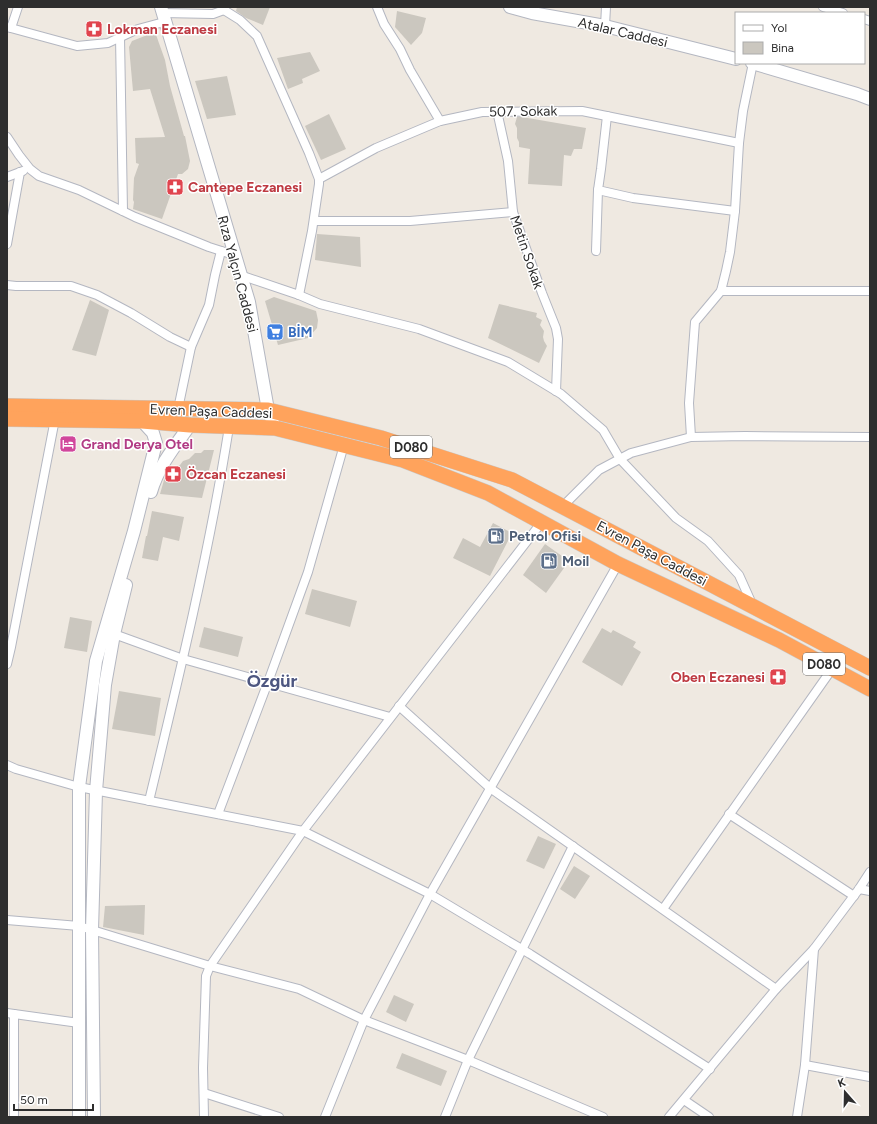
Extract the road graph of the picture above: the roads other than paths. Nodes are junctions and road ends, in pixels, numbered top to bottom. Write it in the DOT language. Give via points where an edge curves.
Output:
graph roads {
  1 [pos="18,7"];
  2 [pos="377,7"];
  3 [pos="510,7"];
  4 [pos="606,7"];
  5 [pos="823,7"];
  6 [pos="225,9"];
  7 [pos="840,12"];
  8 [pos="162,14"];
  9 [pos="605,26"];
  10 [pos="9,27"];
  11 [pos="120,38"];
  12 [pos="735,59"];
  13 [pos="752,64"];
  14 [pos="755,64"];
  15 [pos="870,99"];
  16 [pos="497,111"];
  17 [pos="607,116"];
  18 [pos="440,121"];
  19 [pos="7,137"];
  20 [pos="739,143"];
  21 [pos="30,169"];
  22 [pos="20,172"];
  23 [pos="7,177"];
  24 [pos="319,179"];
  25 [pos="598,190"];
  26 [pos="123,211"];
  27 [pos="735,211"];
  28 [pos="513,212"];
  29 [pos="314,221"];
  30 [pos="7,244"];
  31 [pos="221,250"];
  32 [pos="596,251"];
  33 [pos="234,255"];
  34 [pos="240,276"];
  35 [pos="7,285"];
  36 [pos="721,291"];
  37 [pos="870,291"];
  38 [pos="299,295"];
  39 [pos="191,347"];
  40 [pos="556,391"];
  41 [pos="7,406"];
  42 [pos="178,409"];
  43 [pos="268,410"];
  44 [pos="7,419"];
  45 [pos="54,419"];
  46 [pos="142,421"];
  47 [pos="190,425"];
  48 [pos="229,426"];
  49 [pos="275,428"];
  50 [pos="691,437"];
  51 [pos="870,437"];
  52 [pos="344,445"];
  53 [pos="620,459"];
  54 [pos="562,507"];
  55 [pos="541,523"];
  56 [pos="618,564"];
  57 [pos="753,606"];
  58 [pos="114,634"];
  59 [pos="183,659"];
  60 [pos="7,664"];
  61 [pos="870,668"];
  62 [pos="832,669"];
  63 [pos="268,682"];
  64 [pos="870,689"];
  65 [pos="399,706"];
  66 [pos="390,717"];
  67 [pos="7,765"];
  68 [pos="79,787"];
  69 [pos="490,788"];
  70 [pos="96,791"];
  71 [pos="149,801"];
  72 [pos="218,814"];
  73 [pos="730,814"];
  74 [pos="303,831"];
  75 [pos="573,846"];
  76 [pos="870,872"];
  77 [pos="859,889"];
  78 [pos="870,892"];
  79 [pos="430,894"];
  80 [pos="854,896"];
  81 [pos="663,909"];
  82 [pos="7,920"];
  83 [pos="79,926"];
  84 [pos="92,930"];
  85 [pos="521,949"];
  86 [pos="814,950"];
  87 [pos="210,966"];
  88 [pos="776,989"];
  89 [pos="10,1013"];
  90 [pos="364,1020"];
  91 [pos="79,1023"];
  92 [pos="468,1060"];
  93 [pos="805,1065"];
  94 [pos="710,1069"];
  95 [pos="870,1077"];
  96 [pos="204,1093"];
  97 [pos="684,1100"];
  98 [pos="14,1117"];
  99 [pos="78,1117"];
  100 [pos="94,1117"];
  101 [pos="204,1117"];
  102 [pos="279,1117"];
  103 [pos="325,1117"];
  104 [pos="444,1117"];
  105 [pos="603,1117"];
  106 [pos="669,1117"];
  107 [pos="708,1117"];
  108 [pos="797,1117"];
  1 -- 10 [label="street"];
  2 -- 18 [label="street" via="384,24"];
  3 -- 9 [label="street, Atalar Caddesi"];
  4 -- 9 [label="street"];
  5 -- 7 [label="street"];
  6 -- 8 [label="street" via="213,14"];
  6 -- 24 [label="street" via="257,36"];
  8 -- 11 [label="street"];
  8 -- 33 [label="street, Rıza Yalçın Caddesi"];
  9 -- 12 [label="street, Atalar Caddesi"];
  10 -- 11 [label="street" via="78,46 108,43"];
  11 -- 26 [label="street"];
  13 -- 20 [label="street"];
  14 -- 15 [label="street"];
  16 -- 17 [label="street, 507. Sokak" via="582,111"];
  16 -- 18 [label="street, 507. Sokak"];
  16 -- 28 [label="street, Metin Sokak" via="508,161"];
  17 -- 20 [label="street, 507. Sokak"];
  17 -- 25 [label="street"];
  18 -- 24 [label="street, 507. Sokak" via="376,148"];
  19 -- 21 [label="street"];
  20 -- 27 [label="street"];
  21 -- 22 [label="street"];
  21 -- 26 [label="street" via="39,176 79,190"];
  22 -- 23 [label="street"];
  22 -- 30 [label="street"];
  24 -- 29 [label="street"];
  25 -- 27 [label="street" via="634,198"];
  25 -- 32 [label="street"];
  26 -- 31 [label="street"];
  27 -- 36 [label="street" via="730,252"];
  28 -- 29 [label="street" via="410,221"];
  28 -- 40 [label="street, Metin Sokak" via="556,328"];
  29 -- 38 [label="street"];
  31 -- 33 [label="street"];
  31 -- 39 [label="street" via="209,306"];
  33 -- 34 [label="street, Rıza Yalçın Caddesi"];
  34 -- 38 [label="street"];
  34 -- 43 [label="street, Rıza Yalçın Caddesi" via="248,302"];
  35 -- 39 [label="street" via="71,286 97,295"];
  36 -- 37 [label="street"];
  36 -- 50 [label="street" via="695,322 689,403"];
  38 -- 40 [label="street" via="320,304 419,329 508,362"];
  39 -- 42 [label="street"];
  40 -- 53 [label="street" via="603,430"];
  41 -- 42 [label="highway, Evren Paşa Caddesi / D080"];
  42 -- 43 [label="highway, Evren Paşa Caddesi / D080"];
  43 -- 49 [label="street, Rıza Yalçın Caddesi"];
  43 -- 54 [label="highway, Evren Paşa Caddesi / D080" via="381,438 497,475 512,480"];
  44 -- 45 [label="highway, Evren Paşa Caddesi / D080"];
  45 -- 46 [label="highway, Evren Paşa Caddesi / D080"];
  45 -- 60 [label="street"];
  46 -- 47 [label="highway, Evren Paşa Caddesi / D080"];
  46 -- 68 [label="street" via="153,432 156,443 134,531 96,661"];
  47 -- 48 [label="highway, Evren Paşa Caddesi / D080"];
  47 -- 58 [label="street" via="154,480"];
  48 -- 49 [label="highway, Evren Paşa Caddesi / D080"];
  48 -- 59 [label="street" via="220,485"];
  49 -- 52 [label="highway, Evren Paşa Caddesi / D080"];
  50 -- 51 [label="street"];
  50 -- 53 [label="street" via="630,453"];
  52 -- 55 [label="highway, Evren Paşa Caddesi / D080" via="403,460 488,493"];
  52 -- 63 [label="street" via="308,572"];
  53 -- 54 [label="street" via="599,470"];
  53 -- 57 [label="street" via="676,518 708,541 739,574"];
  54 -- 57 [label="highway, Evren Paşa Caddesi / D080"];
  55 -- 56 [label="highway, Evren Paşa Caddesi / D080"];
  55 -- 65 [label="street"];
  56 -- 62 [label="highway, Evren Paşa Caddesi / D080" via="779,640"];
  56 -- 69 [label="street"];
  57 -- 61 [label="highway, Evren Paşa Caddesi / D080"];
  58 -- 59 [label="street"];
  58 -- 70 [label="street" via="105,686"];
  59 -- 63 [label="street"];
  59 -- 71 [label="street"];
  62 -- 64 [label="highway, D080"];
  62 -- 73 [label="street"];
  63 -- 66 [label="street"];
  63 -- 72 [label="street"];
  65 -- 66 [label="street"];
  65 -- 69 [label="street"];
  66 -- 74 [label="street"];
  67 -- 68 [label="street"];
  68 -- 70 [label="street"];
  68 -- 83 [label="street"];
  69 -- 75 [label="street"];
  69 -- 79 [label="street"];
  70 -- 71 [label="street"];
  70 -- 84 [label="street"];
  71 -- 72 [label="street"];
  72 -- 74 [label="street"];
  73 -- 80 [label="street"];
  73 -- 81 [label="street"];
  74 -- 79 [label="street"];
  74 -- 87 [label="street"];
  75 -- 81 [label="street"];
  75 -- 85 [label="street"];
  76 -- 77 [label="street"];
  77 -- 78 [label="street"];
  77 -- 80 [label="street"];
  79 -- 85 [label="street"];
  79 -- 90 [label="street"];
  80 -- 86 [label="street"];
  81 -- 88 [label="street"];
  82 -- 83 [label="street"];
  83 -- 84 [label="street"];
  83 -- 91 [label="street"];
  84 -- 87 [label="street"];
  84 -- 100 [label="street"];
  85 -- 92 [label="street"];
  85 -- 94 [label="street"];
  86 -- 88 [label="street"];
  86 -- 93 [label="street"];
  87 -- 90 [label="street" via="299,989"];
  87 -- 96 [label="street" via="206,976"];
  88 -- 94 [label="street"];
  89 -- 91 [label="street"];
  89 -- 98 [label="street"];
  90 -- 92 [label="street"];
  90 -- 103 [label="street"];
  91 -- 99 [label="street"];
  92 -- 104 [label="street"];
  92 -- 105 [label="street"];
  93 -- 95 [label="street"];
  93 -- 108 [label="street"];
  94 -- 97 [label="street"];
  96 -- 101 [label="street"];
  96 -- 102 [label="street"];
  97 -- 106 [label="street"];
  97 -- 107 [label="street"];
}
